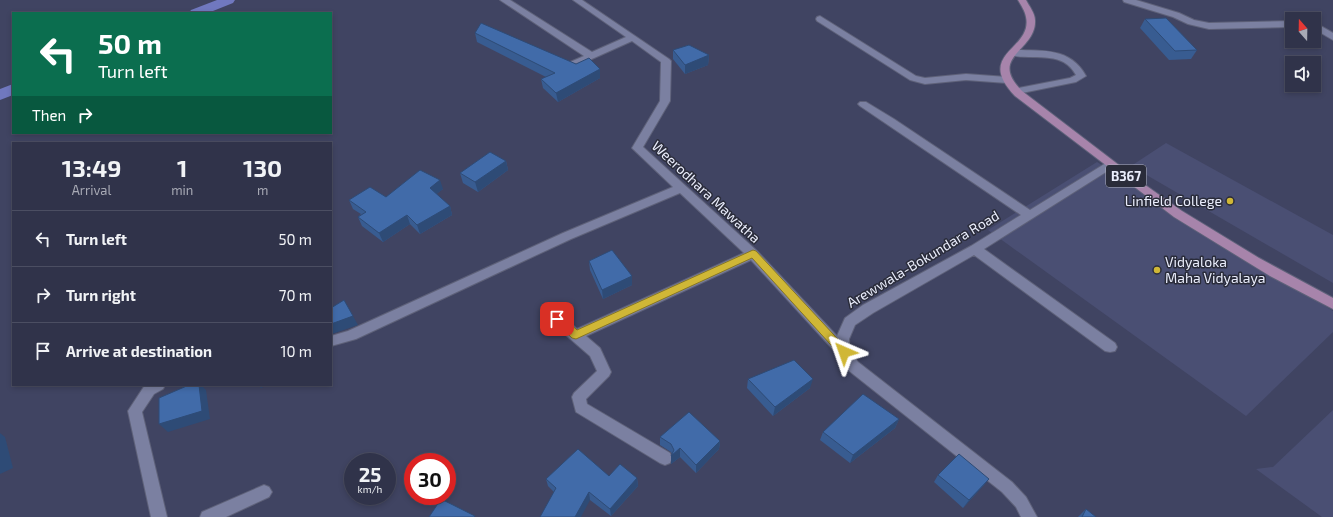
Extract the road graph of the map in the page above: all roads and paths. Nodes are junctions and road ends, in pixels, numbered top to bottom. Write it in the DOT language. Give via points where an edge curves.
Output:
graph roads {
  1 [pos="504,0"];
  2 [pos="577,0"];
  3 [pos="1022,0"];
  4 [pos="1127,0"];
  5 [pos="820,19"];
  6 [pos="1285,24"];
  7 [pos="1321,29"];
  8 [pos="1333,37"];
  9 [pos="632,38"];
  10 [pos="1013,53"];
  11 [pos="591,56"];
  12 [pos="571,65"];
  13 [pos="1007,80"];
  14 [pos="1017,91"];
  15 [pos="863,104"];
  16 [pos="1110,165"];
  17 [pos="682,188"];
  18 [pos="1028,214"];
  19 [pos="975,248"];
  20 [pos="753,254"];
  21 [pos="1333,304"];
  22 [pos="557,319"];
  23 [pos="576,335"];
  24 [pos="332,341"];
  25 [pos="1110,347"];
  26 [pos="844,352"];
  27 [pos="156,386"];
  28 [pos="666,458"];
  29 [pos="264,492"];
  30 [pos="159,517"];
  31 [pos="208,517"];
  32 [pos="1029,517"];
  1 -- 11 [label="street"];
  2 -- 9 [label="street, Weerodhara Mawatha"];
  3 -- 10 [label="main road" via="1031,20 1030,28"];
  4 -- 6 [label="street" via="1209,26"];
  5 -- 13 [label="street" via="913,78 925,81 966,77"];
  7 -- 8 [label="street"];
  9 -- 11 [label="street"];
  9 -- 17 [label="street, Weerodhara Mawatha" via="666,61 665,101 637,148"];
  10 -- 13 [label="main road" via="1004,64"];
  10 -- 14 [label="street" via="1066,58 1079,70 1081,76 1073,80"];
  11 -- 12 [label="street"];
  13 -- 14 [label="main road, B367"];
  14 -- 16 [label="main road, B367"];
  15 -- 18 [label="street"];
  16 -- 18 [label="street, Arewwala-Bokundara Road"];
  16 -- 21 [label="main road, B367" via="1178,214"];
  17 -- 20 [label="street, Weerodhara Mawatha"];
  17 -- 24 [label="street" via="567,236 351,335"];
  18 -- 19 [label="street, Arewwala-Bokundara Road"];
  19 -- 25 [label="street"];
  19 -- 26 [label="street, Arewwala-Bokundara Road" via="868,309 850,322 842,339"];
  20 -- 23 [label="street"];
  20 -- 26 [label="street, Weerodhara Mawatha"];
  22 -- 23 [label="street"];
  23 -- 28 [label="street" via="595,352 604,372 580,397 580,408"];
  26 -- 32 [label="street" via="853,366 872,382 1007,487 1021,502"];
  27 -- 30 [label="street" via="149,390 136,411"];
  29 -- 31 [label="street"];
}
